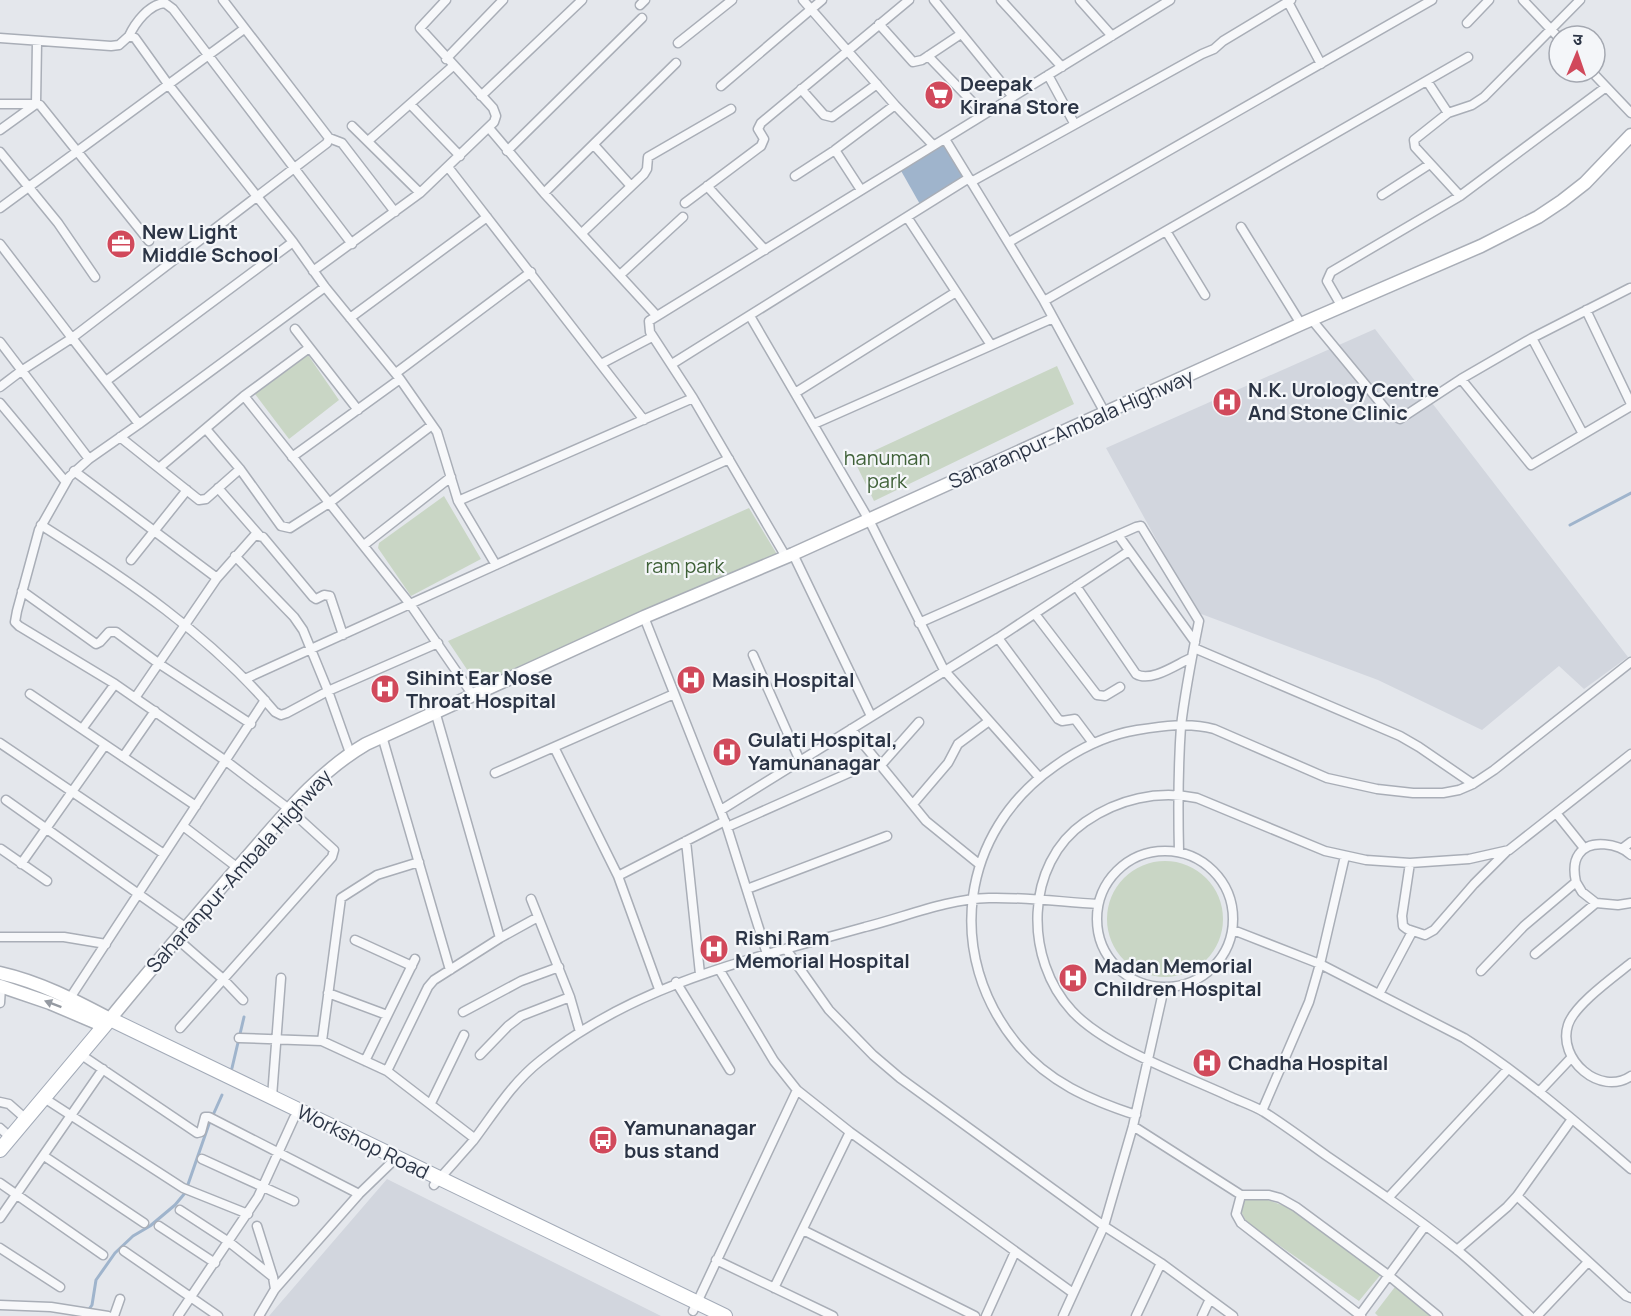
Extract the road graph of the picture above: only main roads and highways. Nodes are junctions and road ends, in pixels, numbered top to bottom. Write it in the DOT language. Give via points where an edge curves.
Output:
graph roads {
  1 [pos="1631,135"];
  2 [pos="0,973"];
  3 [pos="1,986"];
  4 [pos="107,1022"];
  5 [pos="5,1133"];
  6 [pos="0,1150"];
  7 [pos="437,1182"];
  8 [pos="698,1310"];
  9 [pos="725,1316"];
  1 -- 4 [label="main road, Saharanpur-Ambala Highway" via="1585,183 1538,217 1481,246 472,694 350,753 289,809"];
  2 -- 4 [label="main road, Workshop Road" via="70,998"];
  4 -- 3 [label="main road, Workshop Road, one-way"];
  4 -- 5 [label="main road, Saharanpur-Ambala Highway" via="26,1119"];
  4 -- 7 [label="main road, Workshop Road" via="272,1097"];
  4 -- 7 [label="main road, Workshop Road" via="294,1118"];
  5 -- 6 [label="main road, Saharanpur-Ambala Highway"];
  7 -- 8 [label="main road, Workshop Road"];
  8 -- 9 [label="main road, Workshop Road"];
}
